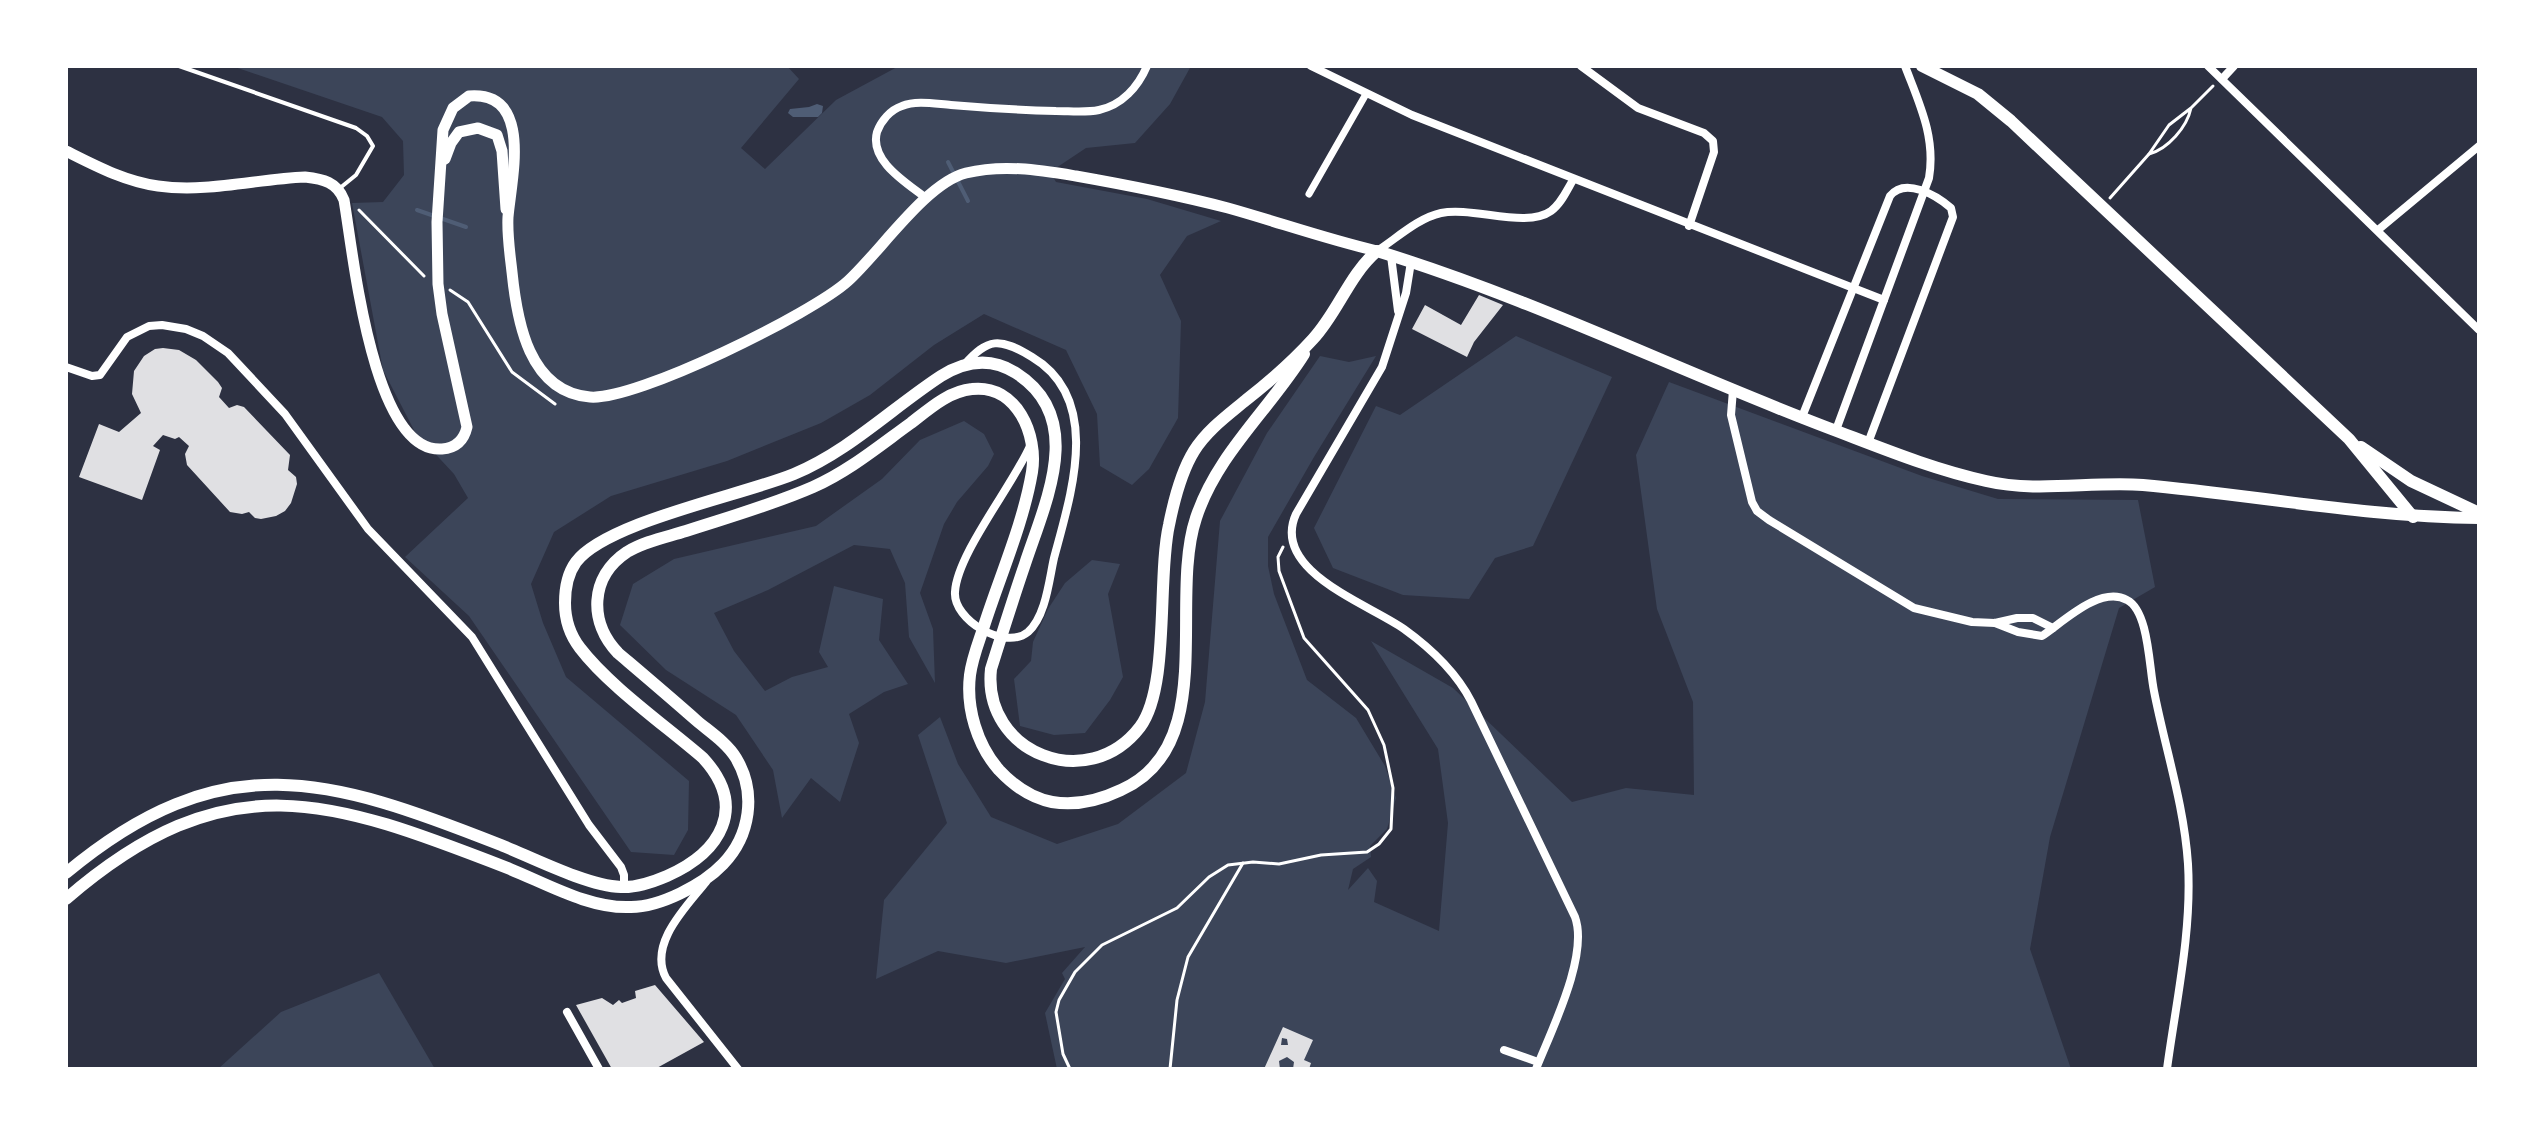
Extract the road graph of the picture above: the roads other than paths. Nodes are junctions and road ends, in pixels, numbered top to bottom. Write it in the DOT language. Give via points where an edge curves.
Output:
graph roads {
  1 [pos="179,66"];
  2 [pos="1147,66"];
  3 [pos="1311,66"];
  4 [pos="1581,66"];
  5 [pos="1905,66"];
  6 [pos="1922,66"];
  7 [pos="2208,66"];
  8 [pos="2234,66"];
  9 [pos="2222,79"];
  10 [pos="1366,94"];
  11 [pos="2479,146"];
  12 [pos="66,151"];
  13 [pos="442,169"];
  14 [pos="1573,180"];
  15 [pos="338,189"];
  16 [pos="1925,193"];
  17 [pos="1309,194"];
  18 [pos="926,198"];
  19 [pos="508,217"];
  20 [pos="1689,226"];
  21 [pos="2378,230"];
  22 [pos="1377,251"];
  23 [pos="1391,256"];
  24 [pos="1411,262"];
  25 [pos="1853,288"];
  26 [pos="1884,300"];
  27 [pos="1398,314"];
  28 [pos="2479,330"];
  29 [pos="1311,341"];
  30 [pos="964,365"];
  31 [pos="66,367"];
  32 [pos="1733,390"];
  33 [pos="1802,417"];
  34 [pos="1836,430"];
  35 [pos="2349,439"];
  36 [pos="1032,442"];
  37 [pos="1868,443"];
  38 [pos="2479,516"];
  39 [pos="2413,517"];
  40 [pos="1995,623"];
  41 [pos="2053,628"];
  42 [pos="66,873"];
  43 [pos="713,874"];
  44 [pos="624,887"];
  45 [pos="66,899"];
  46 [pos="567,1012"];
  47 [pos="1504,1050"];
  48 [pos="1537,1066"];
  49 [pos="599,1069"];
  50 [pos="738,1069"];
  51 [pos="2167,1069"];
  1 -- 15 [label="lane" via="367,136 373,146 356,175"];
  2 -- 18 [label="street" via="1127,95 1098,110 917,103 896,109 877,133 878,153"];
  3 -- 10 [label="street"];
  4 -- 20 [label="street" via="1638,108 1713,141"];
  5 -- 16 [label="street" via="1930,138"];
  6 -- 35 [label="main road" via="1994,105"];
  7 -- 9 [label="street"];
  8 -- 9 [label="street"];
  9 -- 21 [label="street"];
  10 -- 14 [label="street"];
  10 -- 17 [label="street"];
  11 -- 21 [label="street"];
  12 -- 15 [label="street" via="111,173 156,186 305,177"];
  13 -- 15 [label="street" via="438,284 467,427 461,441 448,449 418,444 391,407 373,355"];
  13 -- 19 [label="street" via="459,132 473,128 494,133 501,142"];
  13 -- 19 [label="street" via="443,130 456,103 473,95 496,102 513,134"];
  14 -- 20 [label="street"];
  14 -- 22 [label="street" via="1546,214 1443,213"];
  16 -- 25 [label="street" via="1902,187 1893,192"];
  16 -- 26 [label="street"];
  16 -- 37 [label="street" via="1951,208 1953,217"];
  18 -- 19 [label="street" via="830,297 656,381 598,397 559,387 528,349 513,288"];
  18 -- 22 [label="street" via="961,174 1021,168 1155,190"];
  20 -- 25 [label="street"];
  21 -- 28 [label="street"];
  22 -- 23 [label="main road"];
  22 -- 29 [label="main road"];
  23 -- 24 [label="main road"];
  23 -- 27 [label="street"];
  24 -- 27 [label="street"];
  24 -- 32 [label="main road" via="1498,292"];
  25 -- 26 [label="street"];
  25 -- 33 [label="street"];
  26 -- 34 [label="street"];
  27 -- 48 [label="street" via="1385,362 1296,514 1291,538 1316,575 1406,630 1462,685 1575,917 1577,960"];
  29 -- 30 [label="main road" via="1214,427 1191,458 1165,544 1158,663 1147,715 1114,749 1071,762 1044,757 1020,743 990,695 991,669 1052,482 1053,419 1040,393 1015,373 994,363"];
  29 -- 36 [label="main road" via="1225,460 1196,516 1188,552 1184,675 1168,750 1154,769 1121,790 1089,800 1052,802 1025,791 997,767 978,736 970,705 972,667 1029,484"];
  30 -- 36 [label="street" via="988,343 1028,354 1059,380 1075,422 1074,475 1042,606 1029,631 1008,637 973,624 960,611 955,591 965,560"];
  30 -- 44 [label="main road" via="810,467 627,529 575,563 565,608 572,635 591,661 703,758 723,789 724,813 706,853 674,873"];
  31 -- 44 [label="street" via="92,376 104,371 121,344 149,326 195,332 228,353 272,398 368,529 472,637 589,825 621,867"];
  32 -- 33 [label="main road"];
  32 -- 40 [label="street" via="1731,415 1757,511 1914,608"];
  33 -- 34 [label="main road"];
  34 -- 37 [label="main road"];
  35 -- 38 [label="main road" via="2411,481"];
  35 -- 39 [label="main road"];
  36 -- 43 [label="main road" via="1026,421 1003,398 983,389 962,391 814,487 637,547 612,566 596,606 611,646 720,741 741,769 748,812 740,841"];
  37 -- 39 [label="main road" via="1996,483 2215,491"];
  38 -- 39 [label="main road"];
  40 -- 41 [label="street" via="2033,618"];
  40 -- 41 [label="street" via="2031,636"];
  41 -- 51 [label="street" via="2112,597 2131,602 2142,620 2188,863 2188,907"];
  42 -- 44 [label="main road" via="136,823 184,801 245,785 316,788 374,798 593,881"];
  43 -- 45 [label="main road" via="648,904 600,903 365,817 299,807 243,806 194,820 134,848"];
  43 -- 50 [label="street" via="669,932 661,964 666,978"];
  46 -- 49 [label="street"];
  47 -- 48 [label="street"];
}
